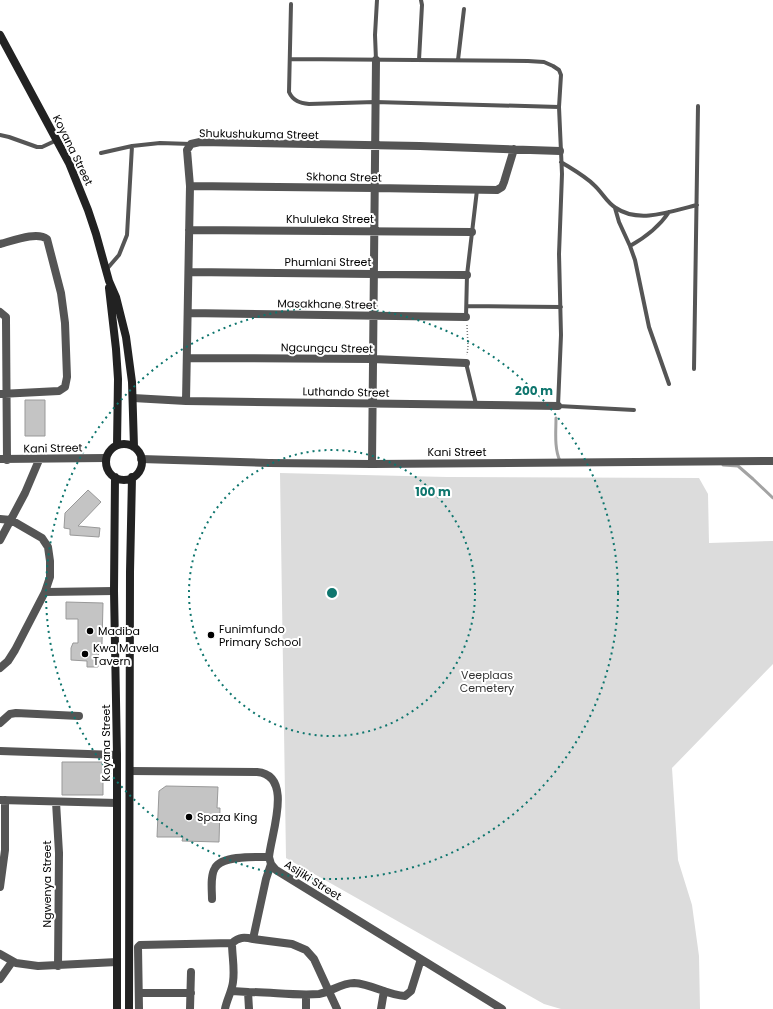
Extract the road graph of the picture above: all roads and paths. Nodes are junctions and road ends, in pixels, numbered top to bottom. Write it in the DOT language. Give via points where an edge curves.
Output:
graph roads {
  1 [pos="377,0"];
  2 [pos="421,0"];
  3 [pos="291,4"];
  4 [pos="464,9"];
  5 [pos="0,35"];
  6 [pos="290,59"];
  7 [pos="376,60"];
  8 [pos="419,60"];
  9 [pos="458,60"];
  10 [pos="375,102"];
  11 [pos="698,106"];
  12 [pos="559,107"];
  13 [pos="0,135"];
  14 [pos="57,140"];
  15 [pos="191,144"];
  16 [pos="132,146"];
  17 [pos="374,146"];
  18 [pos="514,149"];
  19 [pos="560,151"];
  20 [pos="100,153"];
  21 [pos="561,162"];
  22 [pos="190,186"];
  23 [pos="374,188"];
  24 [pos="477,190"];
  25 [pos="697,205"];
  26 [pos="615,208"];
  27 [pos="669,212"];
  28 [pos="189,230"];
  29 [pos="374,230"];
  30 [pos="472,232"];
  31 [pos="0,244"];
  32 [pos="630,246"];
  33 [pos="106,270"];
  34 [pos="189,272"];
  35 [pos="374,274"];
  36 [pos="467,275"];
  37 [pos="109,282"];
  38 [pos="466,306"];
  39 [pos="561,307"];
  40 [pos="0,312"];
  41 [pos="188,313"];
  42 [pos="373,315"];
  43 [pos="466,317"];
  44 [pos="187,358"];
  45 [pos="373,359"];
  46 [pos="466,363"];
  47 [pos="694,370"];
  48 [pos="669,384"];
  49 [pos="3,394"];
  50 [pos="133,398"];
  51 [pos="186,401"];
  52 [pos="372,404"];
  53 [pos="476,404"];
  54 [pos="558,406"];
  55 [pos="634,410"];
  56 [pos="117,445"];
  57 [pos="134,447"];
  58 [pos="106,458"];
  59 [pos="4,459"];
  60 [pos="141,459"];
  61 [pos="39,460"];
  62 [pos="773,462"];
  63 [pos="372,464"];
  64 [pos="115,477"];
  65 [pos="132,477"];
  66 [pos="0,518"];
  67 [pos="11,520"];
  68 [pos="0,540"];
  69 [pos="114,591"];
  70 [pos="45,592"];
  71 [pos="0,668"];
  72 [pos="79,716"];
  73 [pos="0,723"];
  74 [pos="0,751"];
  75 [pos="117,755"];
  76 [pos="130,771"];
  77 [pos="2,800"];
  78 [pos="56,802"];
  79 [pos="117,803"];
  80 [pos="2,823"];
  81 [pos="270,860"];
  82 [pos="0,887"];
  83 [pos="212,899"];
  84 [pos="253,939"];
  85 [pos="232,943"];
  86 [pos="0,954"];
  87 [pos="421,959"];
  88 [pos="12,962"];
  89 [pos="117,962"];
  90 [pos="58,966"];
  91 [pos="191,972"];
  92 [pos="0,979"];
  93 [pos="232,991"];
  94 [pos="329,991"];
  95 [pos="384,991"];
  96 [pos="248,992"];
  97 [pos="139,993"];
  98 [pos="191,993"];
  99 [pos="306,995"];
  100 [pos="190,1008"];
  101 [pos="117,1009"];
  102 [pos="129,1009"];
  103 [pos="139,1009"];
  104 [pos="225,1009"];
  105 [pos="249,1009"];
  106 [pos="306,1009"];
  107 [pos="337,1009"];
  108 [pos="381,1009"];
  109 [pos="502,1009"];
  1 -- 7 [label="lane"];
  2 -- 8 [label="lane"];
  3 -- 6 [label="lane"];
  4 -- 9 [label="lane"];
  5 -- 14 [label="main road, Koyana Street"];
  6 -- 7 [label="lane"];
  6 -- 10 [label="lane" via="289,92 295,100 309,104"];
  7 -- 8 [label="lane"];
  7 -- 10 [label="street"];
  8 -- 9 [label="lane"];
  9 -- 12 [label="lane" via="544,62 553,66 561,75"];
  10 -- 12 [label="lane"];
  10 -- 17 [label="street"];
  11 -- 25 [label="lane"];
  12 -- 19 [label="lane"];
  13 -- 14 [label="lane" via="37,147"];
  14 -- 33 [label="main road, Koyana Street" via="88,210"];
  15 -- 16 [label="lane"];
  15 -- 17 [label="street, Shukushukuma Street" via="200,142"];
  15 -- 22 [label="street, Shukushukuma Street" via="187,150"];
  16 -- 20 [label="lane"];
  16 -- 33 [label="lane" via="126,235 119,255"];
  17 -- 18 [label="street, Shukushukuma Street"];
  17 -- 23 [label="street"];
  18 -- 19 [label="street, Shukushukuma Street"];
  18 -- 24 [label="street, Skhona Street" via="502,187 497,190"];
  19 -- 21 [label="lane"];
  21 -- 26 [label="lane" via="594,185"];
  21 -- 39 [label="lane"];
  22 -- 23 [label="street, Skhona Street"];
  22 -- 28 [label="street, Shukushukuma Street"];
  23 -- 24 [label="street, Skhona Street"];
  23 -- 29 [label="street"];
  24 -- 30 [label="lane"];
  25 -- 27 [label="lane"];
  25 -- 47 [label="lane"];
  26 -- 27 [label="lane" via="629,214"];
  26 -- 32 [label="lane"];
  27 -- 32 [label="lane" via="648,235"];
  28 -- 29 [label="street, Khululeka Street"];
  28 -- 34 [label="street, Shukushukuma Street"];
  29 -- 30 [label="street, Khululeka Street"];
  29 -- 35 [label="street"];
  30 -- 36 [label="lane"];
  31 -- 49 [label="street" via="36,236 47,240 61,293 67,383 59,391"];
  32 -- 48 [label="lane" via="649,327"];
  33 -- 37 [label="main road, Koyana Street"];
  34 -- 35 [label="street, Phumlani Street"];
  34 -- 41 [label="street, Shukushukuma Street"];
  35 -- 36 [label="street, Phumlani Street"];
  35 -- 42 [label="street"];
  36 -- 38 [label="lane"];
  37 -- 50 [label="main road, Koyana Street" via="116,297 126,337"];
  37 -- 56 [label="main road, Koyana Street" via="118,379"];
  38 -- 39 [label="lane"];
  38 -- 43 [label="lane"];
  39 -- 54 [label="lane"];
  40 -- 49 [label="street" via="6,317"];
  41 -- 42 [label="street, Masakhane Street"];
  41 -- 44 [label="street, Shukushukuma Street"];
  42 -- 43 [label="street, Masakhane Street"];
  42 -- 45 [label="street"];
  43 -- 46 [label="path"];
  44 -- 45 [label="street, Ngcungcu Street"];
  44 -- 51 [label="street, Shukushukuma Street"];
  45 -- 46 [label="street, Ngcungcu Street"];
  45 -- 52 [label="street"];
  46 -- 53 [label="lane"];
  49 -- 59 [label="street"];
  50 -- 51 [label="street, Luthando Street"];
  50 -- 57 [label="main road, Koyana Street"];
  51 -- 52 [label="street, Luthando Street"];
  52 -- 53 [label="street, Luthando Street"];
  52 -- 63 [label="street"];
  53 -- 54 [label="street, Luthando Street"];
  54 -- 55 [label="lane"];
  56 -- 57 [label="main road" via="128,444"];
  56 -- 58 [label="main road"];
  57 -- 60 [label="main road"];
  58 -- 61 [label="street, Kani Street"];
  58 -- 64 [label="main road" via="107,469"];
  59 -- 61 [label="street, Kani Street"];
  60 -- 63 [label="street, Kani Street"];
  60 -- 65 [label="main road" via="140,468"];
  61 -- 67 [label="street"];
  62 -- 63 [label="street, Kani Street"];
  64 -- 65 [label="main road"];
  64 -- 69 [label="main road, Koyana Street"];
  65 -- 76 [label="main road"];
  66 -- 67 [label="street"];
  67 -- 68 [label="street"];
  67 -- 70 [label="street" via="42,538 48,547 50,577"];
  69 -- 70 [label="street"];
  69 -- 75 [label="main road, Koyana Street"];
  70 -- 71 [label="street" via="15,650"];
  72 -- 73 [label="street" via="16,713 10,714"];
  74 -- 75 [label="street"];
  75 -- 79 [label="main road, Koyana Street"];
  76 -- 81 [label="street" via="257,772 268,775 276,784 278,796"];
  76 -- 102 [label="main road"];
  77 -- 78 [label="street"];
  77 -- 80 [label="street"];
  78 -- 79 [label="street"];
  78 -- 90 [label="street, Ngwenya Street" via="59,853"];
  79 -- 89 [label="main road, Koyana Street"];
  80 -- 82 [label="street" via="5,850"];
  81 -- 83 [label="street" via="231,859 218,863 213,873"];
  81 -- 84 [label="street"];
  81 -- 87 [label="street, Asijiki Street" via="276,870 291,880"];
  84 -- 85 [label="street" via="244,937"];
  84 -- 94 [label="street" via="292,944 306,950 314,959"];
  85 -- 93 [label="street"];
  85 -- 97 [label="street" via="140,945"];
  86 -- 88 [label="street"];
  87 -- 95 [label="street" via="409,994 400,996"];
  87 -- 109 [label="street, Asijiki Street"];
  88 -- 90 [label="street" via="30,966"];
  88 -- 92 [label="street"];
  89 -- 90 [label="street"];
  89 -- 101 [label="main road, Koyana Street"];
  91 -- 98 [label="street"];
  93 -- 96 [label="street"];
  93 -- 104 [label="street"];
  94 -- 95 [label="street" via="353,983"];
  94 -- 99 [label="street"];
  94 -- 107 [label="street"];
  95 -- 108 [label="street"];
  96 -- 99 [label="street"];
  96 -- 105 [label="street"];
  97 -- 98 [label="street"];
  97 -- 103 [label="street"];
  98 -- 100 [label="street"];
  99 -- 106 [label="street"];
}
